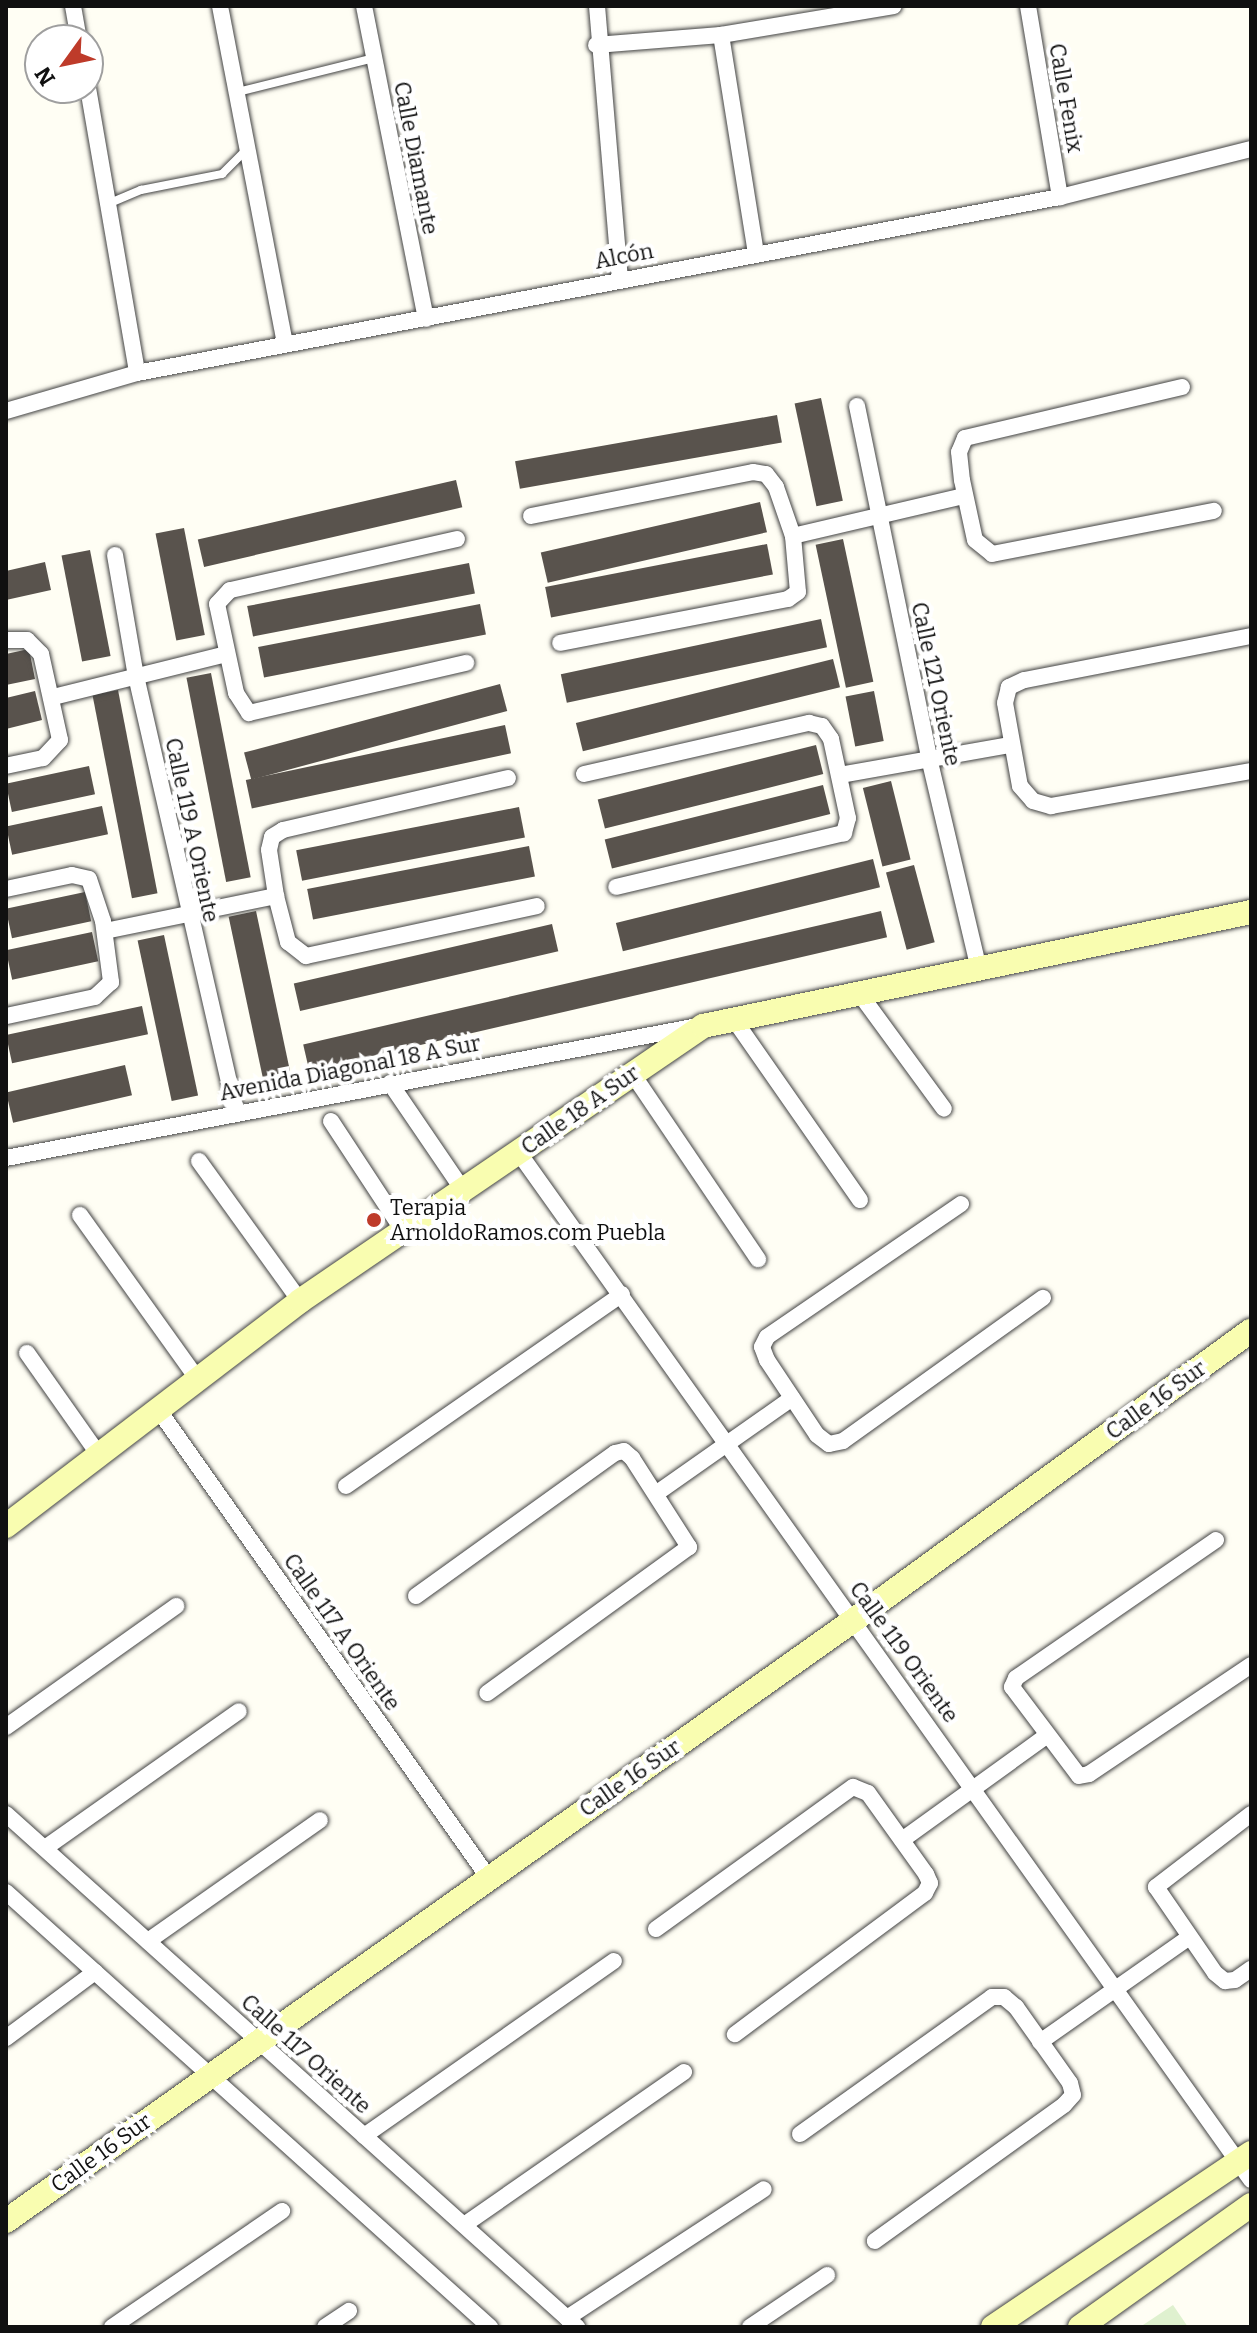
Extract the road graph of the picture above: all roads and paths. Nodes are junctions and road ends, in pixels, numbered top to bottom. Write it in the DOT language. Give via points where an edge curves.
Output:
graph roads {
  1 [pos="220,6"];
  2 [pos="364,6"];
  3 [pos="597,6"];
  4 [pos="894,6"];
  5 [pos="1028,6"];
  6 [pos="721,35"];
  7 [pos="596,45"];
  8 [pos="374,58"];
  9 [pos="238,92"];
  10 [pos="91,104"];
  11 [pos="248,148"];
  12 [pos="1251,149"];
  13 [pos="1060,197"];
  14 [pos="110,203"];
  15 [pos="756,253"];
  16 [pos="620,280"];
  17 [pos="426,319"];
  18 [pos="285,343"];
  19 [pos="137,373"];
  20 [pos="1182,387"];
  21 [pos="857,406"];
  22 [pos="6,411"];
  23 [pos="964,496"];
  24 [pos="1214,511"];
  25 [pos="877,513"];
  26 [pos="531,516"];
  27 [pos="793,536"];
  28 [pos="457,539"];
  29 [pos="115,555"];
  30 [pos="1251,636"];
  31 [pos="6,640"];
  32 [pos="560,643"];
  33 [pos="227,654"];
  34 [pos="466,663"];
  35 [pos="136,676"];
  36 [pos="53,697"];
  37 [pos="1010,745"];
  38 [pos="929,758"];
  39 [pos="6,766"];
  40 [pos="1251,771"];
  41 [pos="584,774"];
  42 [pos="840,775"];
  43 [pos="508,778"];
  44 [pos="616,887"];
  45 [pos="6,889"];
  46 [pos="276,896"];
  47 [pos="537,906"];
  48 [pos="1251,912"];
  49 [pos="188,916"];
  50 [pos="105,931"];
  51 [pos="979,969"];
  52 [pos="857,990"];
  53 [pos="6,1016"];
  54 [pos="733,1018"];
  55 [pos="703,1026"];
  56 [pos="632,1073"];
  57 [pos="390,1083"];
  58 [pos="944,1109"];
  59 [pos="236,1112"];
  60 [pos="331,1121"];
  61 [pos="519,1153"];
  62 [pos="6,1158"];
  63 [pos="199,1161"];
  64 [pos="463,1190"];
  65 [pos="860,1200"];
  66 [pos="961,1204"];
  67 [pos="80,1215"];
  68 [pos="402,1229"];
  69 [pos="758,1259"];
  70 [pos="622,1294"];
  71 [pos="1043,1298"];
  72 [pos="300,1301"];
  73 [pos="1251,1331"];
  74 [pos="27,1353"];
  75 [pos="199,1381"];
  76 [pos="792,1398"];
  77 [pos="160,1412"];
  78 [pos="724,1446"];
  79 [pos="101,1458"];
  80 [pos="346,1486"];
  81 [pos="657,1493"];
  82 [pos="6,1526"];
  83 [pos="1216,1540"];
  84 [pos="416,1596"];
  85 [pos="176,1606"];
  86 [pos="854,1620"];
  87 [pos="1251,1665"];
  88 [pos="487,1693"];
  89 [pos="239,1711"];
  90 [pos="6,1727"];
  91 [pos="1045,1737"];
  92 [pos="976,1788"];
  93 [pos="6,1814"];
  94 [pos="1251,1814"];
  95 [pos="320,1820"];
  96 [pos="902,1840"];
  97 [pos="45,1848"];
  98 [pos="488,1877"];
  99 [pos="6,1892"];
  100 [pos="656,1929"];
  101 [pos="1188,1938"];
  102 [pos="148,1941"];
  103 [pos="614,1961"];
  104 [pos="1251,1969"];
  105 [pos="95,1972"];
  106 [pos="1117,1989"];
  107 [pos="735,2034"];
  108 [pos="6,2038"];
  109 [pos="258,2040"];
  110 [pos="1040,2042"];
  111 [pos="684,2072"];
  112 [pos="210,2075"];
  113 [pos="800,2134"];
  114 [pos="364,2136"];
  115 [pos="1247,2165"];
  116 [pos="764,2189"];
  117 [pos="1251,2205"];
  118 [pos="282,2211"];
  119 [pos="6,2221"];
  120 [pos="464,2225"];
  121 [pos="875,2241"];
  122 [pos="827,2275"];
  123 [pos="349,2311"];
  124 [pos="572,2323"];
  125 [pos="112,2327"];
  126 [pos="325,2327"];
  127 [pos="490,2327"];
  128 [pos="750,2327"];
  129 [pos="993,2327"];
  130 [pos="1080,2327"];
  1 -- 9 [label="street"];
  2 -- 8 [label="street, Calle Diamante"];
  3 -- 7 [label="street"];
  4 -- 6 [label="street"];
  5 -- 13 [label="street, Calle Fenix"];
  6 -- 7 [label="street"];
  6 -- 15 [label="street"];
  7 -- 16 [label="street"];
  8 -- 9 [label="lane"];
  8 -- 17 [label="street, Calle Diamante"];
  9 -- 11 [label="street"];
  10 -- 14 [label="street"];
  11 -- 14 [label="lane" via="222,174 141,190"];
  11 -- 18 [label="street"];
  12 -- 13 [label="street, Alcón"];
  13 -- 15 [label="street, Alcón"];
  14 -- 19 [label="street"];
  15 -- 16 [label="street, Alcón"];
  16 -- 17 [label="street, Alcón"];
  17 -- 18 [label="street, Alcón"];
  18 -- 19 [label="street, Alcón"];
  19 -- 22 [label="street, Alcón"];
  20 -- 23 [label="street" via="965,438 959,452"];
  21 -- 25 [label="street, Calle 121 Oriente"];
  23 -- 24 [label="street" via="975,540 992,554"];
  23 -- 25 [label="street"];
  25 -- 27 [label="street"];
  25 -- 38 [label="street, Calle 121 Oriente"];
  26 -- 27 [label="street" via="753,472 766,474 776,487"];
  27 -- 32 [label="street" via="798,592 788,599"];
  28 -- 33 [label="street" via="230,590 217,604"];
  29 -- 35 [label="street, Calle 119 A Oriente"];
  30 -- 37 [label="street" via="1024,680 1009,687 1005,703"];
  31 -- 36 [label="street" via="18,637 35,644"];
  33 -- 34 [label="street" via="240,704 249,713 261,714"];
  33 -- 35 [label="street"];
  35 -- 36 [label="street"];
  35 -- 49 [label="street, Calle 119 A Oriente"];
  36 -- 39 [label="street" via="58,747 43,758"];
  37 -- 38 [label="street"];
  37 -- 40 [label="street" via="1020,786 1033,801 1051,806"];
  38 -- 42 [label="street"];
  38 -- 51 [label="street, Calle 121 Oriente"];
  41 -- 42 [label="street" via="809,723 822,726 831,739"];
  42 -- 44 [label="street" via="848,818 844,833"];
  43 -- 46 [label="street" via="283,830 272,837 269,850"];
  45 -- 50 [label="street" via="81,876 93,889"];
  46 -- 47 [label="street" via="288,942 306,956"];
  46 -- 49 [label="street"];
  48 -- 51 [label="street, Calle 18 A Sur"];
  49 -- 50 [label="street"];
  49 -- 59 [label="street, Calle 119 A Oriente"];
  50 -- 53 [label="street" via="111,982 106,992"];
  51 -- 52 [label="street, Calle 18 A Sur"];
  52 -- 54 [label="street, Calle 18 A Sur"];
  52 -- 58 [label="street"];
  54 -- 55 [label="street, Calle 18 A Sur"];
  54 -- 65 [label="street"];
  55 -- 56 [label="street, Calle 18 A Sur"];
  55 -- 57 [label="street, Avenida Diagonal 18 A Sur"];
  56 -- 61 [label="street, Calle 18 A Sur"];
  56 -- 69 [label="street"];
  57 -- 59 [label="street, Avenida Diagonal 18 A Sur"];
  57 -- 64 [label="street"];
  59 -- 62 [label="street, Avenida Diagonal 18 A Sur"];
  60 -- 68 [label="street"];
  61 -- 64 [label="street, Calle 18 A Sur"];
  61 -- 70 [label="street, Calle 119 Oriente"];
  63 -- 72 [label="street"];
  64 -- 68 [label="street, Calle 18 A Sur"];
  66 -- 76 [label="street" via="767,1337 762,1347 767,1360"];
  67 -- 75 [label="street"];
  68 -- 72 [label="street, Calle 18 A Sur"];
  70 -- 78 [label="street, Calle 119 Oriente"];
  70 -- 80 [label="street"];
  71 -- 76 [label="street" via="843,1441 829,1444 817,1435"];
  72 -- 75 [label="street, Calle 18 A Sur"];
  73 -- 86 [label="street, Calle 16 Sur"];
  74 -- 79 [label="street"];
  75 -- 77 [label="street, Calle 18 A Sur"];
  76 -- 78 [label="street"];
  77 -- 79 [label="street, Calle 18 A Sur"];
  77 -- 98 [label="street, Calle 117 A Oriente"];
  78 -- 81 [label="street"];
  78 -- 86 [label="street, Calle 119 Oriente"];
  79 -- 82 [label="street, Calle 18 A Sur"];
  81 -- 84 [label="street" via="632,1458 624,1451 615,1453"];
  81 -- 88 [label="street" via="689,1547"];
  83 -- 91 [label="street" via="1016,1678 1015,1696"];
  85 -- 90 [label="street"];
  86 -- 92 [label="street, Calle 119 Oriente"];
  86 -- 98 [label="street, Calle 16 Sur"];
  87 -- 91 [label="street" via="1089,1774 1069,1770"];
  89 -- 97 [label="street"];
  91 -- 92 [label="street"];
  92 -- 96 [label="street"];
  92 -- 106 [label="street, Calle 119 Oriente"];
  93 -- 97 [label="street, Calle 117 Oriente"];
  94 -- 101 [label="street" via="1156,1887"];
  95 -- 102 [label="street"];
  96 -- 100 [label="street" via="868,1793 853,1787"];
  96 -- 107 [label="street" via="930,1883 925,1893"];
  97 -- 102 [label="street, Calle 117 Oriente"];
  98 -- 109 [label="street, Calle 16 Sur"];
  99 -- 105 [label="street"];
  101 -- 104 [label="street" via="1225,1981"];
  101 -- 106 [label="street"];
  102 -- 109 [label="street, Calle 117 Oriente"];
  103 -- 114 [label="street"];
  105 -- 108 [label="street"];
  105 -- 112 [label="street"];
  106 -- 110 [label="street"];
  106 -- 115 [label="street, Calle 119 Oriente"];
  109 -- 112 [label="street, Calle 16 Sur"];
  109 -- 114 [label="street, Calle 117 Oriente"];
  110 -- 113 [label="street" via="1016,2007 1004,1997 992,1997"];
  110 -- 121 [label="street" via="1073,2095"];
  111 -- 120 [label="street"];
  112 -- 119 [label="street, Calle 16 Sur"];
  112 -- 127 [label="street"];
  114 -- 120 [label="street, Calle 117 Oriente"];
  115 -- 129 [label="street"];
  116 -- 124 [label="street"];
  117 -- 130 [label="street"];
  118 -- 125 [label="street"];
  120 -- 124 [label="street, Calle 117 Oriente"];
  122 -- 128 [label="street"];
  123 -- 126 [label="street"];
}
